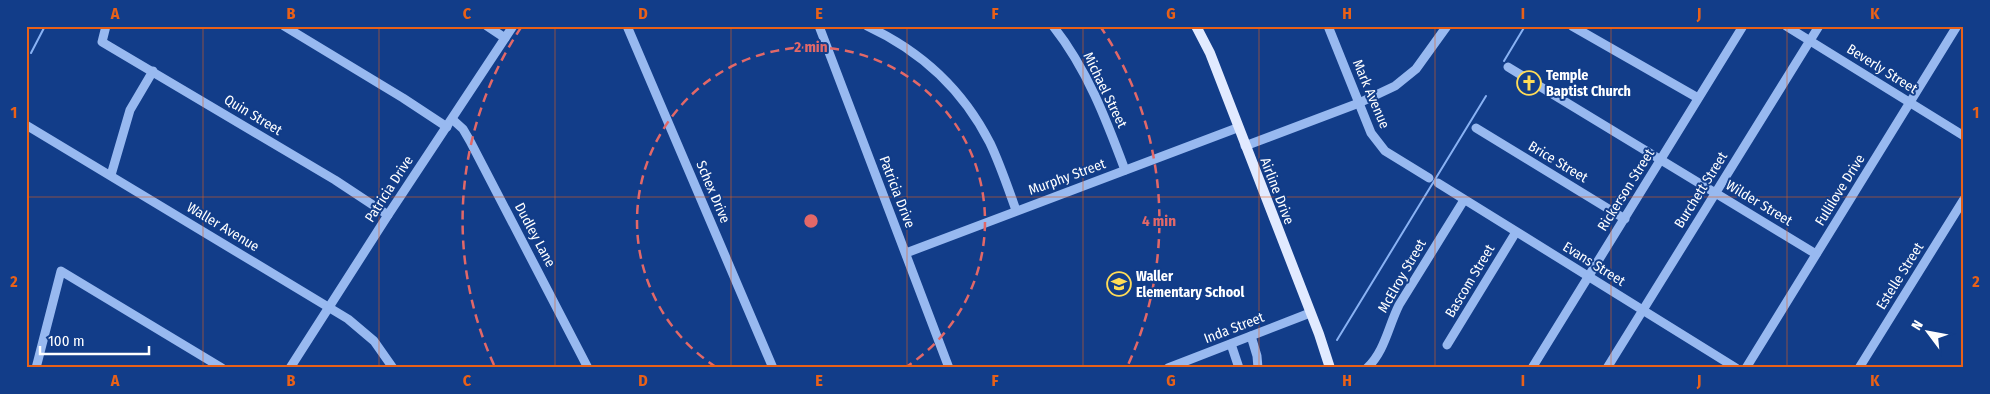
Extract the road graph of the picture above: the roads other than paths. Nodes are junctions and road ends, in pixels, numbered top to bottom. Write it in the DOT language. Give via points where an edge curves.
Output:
graph roads {
  1 [pos="106,26"];
  2 [pos="284,26"];
  3 [pos="487,26"];
  4 [pos="513,26"];
  5 [pos="627,26"];
  6 [pos="819,26"];
  7 [pos="868,26"];
  8 [pos="1053,26"];
  9 [pos="1196,26"];
  10 [pos="1328,26"];
  11 [pos="1447,26"];
  12 [pos="1572,26"];
  13 [pos="1743,26"];
  14 [pos="1786,26"];
  15 [pos="1818,26"];
  16 [pos="1958,26"];
  17 [pos="505,38"];
  18 [pos="1810,41"];
  19 [pos="1508,67"];
  20 [pos="153,71"];
  21 [pos="1698,98"];
  22 [pos="1910,103"];
  23 [pos="1358,104"];
  24 [pos="449,123"];
  25 [pos="26,125"];
  26 [pos="1237,128"];
  27 [pos="1476,128"];
  28 [pos="1964,136"];
  29 [pos="1245,146"];
  30 [pos="1661,159"];
  31 [pos="1125,170"];
  32 [pos="111,175"];
  33 [pos="1429,178"];
  34 [pos="1438,183"];
  35 [pos="1716,193"];
  36 [pos="1964,199"];
  37 [pos="1464,200"];
  38 [pos="1016,210"];
  39 [pos="388,215"];
  40 [pos="1625,219"];
  41 [pos="1516,232"];
  42 [pos="906,253"];
  43 [pos="1816,254"];
  44 [pos="1588,276"];
  45 [pos="330,307"];
  46 [pos="1642,310"];
  47 [pos="1310,313"];
  48 [pos="1251,336"];
  49 [pos="1231,344"];
  50 [pos="1447,345"];
  51 [pos="36,368"];
  52 [pos="222,368"];
  53 [pos="290,368"];
  54 [pos="394,368"];
  55 [pos="588,368"];
  56 [pos="773,368"];
  57 [pos="949,368"];
  58 [pos="1168,368"];
  59 [pos="1239,368"];
  60 [pos="1258,368"];
  61 [pos="1330,368"];
  62 [pos="1367,368"];
  63 [pos="1532,368"];
  64 [pos="1607,368"];
  65 [pos="1736,368"];
  66 [pos="1746,368"];
  67 [pos="1859,368"];
  1 -- 20 [label="street, Quin Street" via="102,42"];
  2 -- 24 [label="street, Dudley Lane"];
  3 -- 17 [label="street"];
  4 -- 17 [label="street, Patricia Drive"];
  5 -- 56 [label="street, Schex Drive"];
  6 -- 42 [label="street, Patricia Drive"];
  7 -- 38 [label="street" via="920,57 963,99 989,142"];
  8 -- 31 [label="street, Michael Street" via="1091,86"];
  9 -- 26 [label="main road, Airline Drive" via="1210,53"];
  10 -- 23 [label="street, Mark Avenue"];
  11 -- 23 [label="street" via="1405,79"];
  12 -- 21 [label="street"];
  13 -- 21 [label="street, Rickerson Street"];
  14 -- 18 [label="street, Beverly Street"];
  15 -- 18 [label="street, Burchett Street"];
  16 -- 22 [label="street, Fullilove Drive"];
  17 -- 24 [label="street, Patricia Drive"];
  18 -- 22 [label="street, Beverly Street"];
  18 -- 35 [label="street, Burchett Street"];
  19 -- 30 [label="street, Wilder Street"];
  20 -- 32 [label="street" via="130,110"];
  20 -- 39 [label="street, Quin Street"];
  21 -- 30 [label="street, Rickerson Street"];
  22 -- 28 [label="street, Beverly Street"];
  22 -- 43 [label="street, Fullilove Drive"];
  23 -- 29 [label="street"];
  23 -- 33 [label="street, Mark Avenue" via="1367,127 1380,146"];
  24 -- 39 [label="street, Patricia Drive"];
  24 -- 55 [label="street, Dudley Lane" via="463,130 470,141"];
  25 -- 32 [label="street, Waller Avenue"];
  26 -- 29 [label="main road, Airline Drive"];
  26 -- 31 [label="street, Murphy Street"];
  27 -- 40 [label="street, Brice Street"];
  29 -- 47 [label="main road, Airline Drive"];
  30 -- 35 [label="street, Wilder Street"];
  30 -- 40 [label="street, Rickerson Street"];
  31 -- 38 [label="street, Murphy Street"];
  32 -- 45 [label="street, Waller Avenue"];
  34 -- 37 [label="street, Evans Street"];
  35 -- 43 [label="street, Wilder Street"];
  35 -- 46 [label="street, Burchett Street"];
  36 -- 67 [label="street, Estelle Street"];
  37 -- 41 [label="street, Evans Street"];
  37 -- 62 [label="street, McElroy Street" via="1395,313 1380,353"];
  38 -- 42 [label="street, Murphy Street"];
  39 -- 45 [label="street, Patricia Drive"];
  40 -- 44 [label="street, Rickerson Street"];
  41 -- 44 [label="street, Evans Street"];
  41 -- 50 [label="street, Bascom Street"];
  42 -- 57 [label="street, Patricia Drive"];
  43 -- 66 [label="street, Fullilove Drive"];
  44 -- 46 [label="street, Evans Street"];
  44 -- 63 [label="street, Rickerson Street"];
  45 -- 53 [label="street, Patricia Drive"];
  45 -- 54 [label="street, Waller Avenue" via="366,332"];
  46 -- 64 [label="street, Burchett Street"];
  46 -- 65 [label="street, Evans Street"];
  47 -- 48 [label="street, Inda Street"];
  47 -- 61 [label="main road, Airline Drive"];
  48 -- 49 [label="street, Inda Street"];
  48 -- 60 [label="street"];
  49 -- 58 [label="street, Inda Street"];
  49 -- 59 [label="street"];
  51 -- 52 [label="street" via="61,271"];
}
